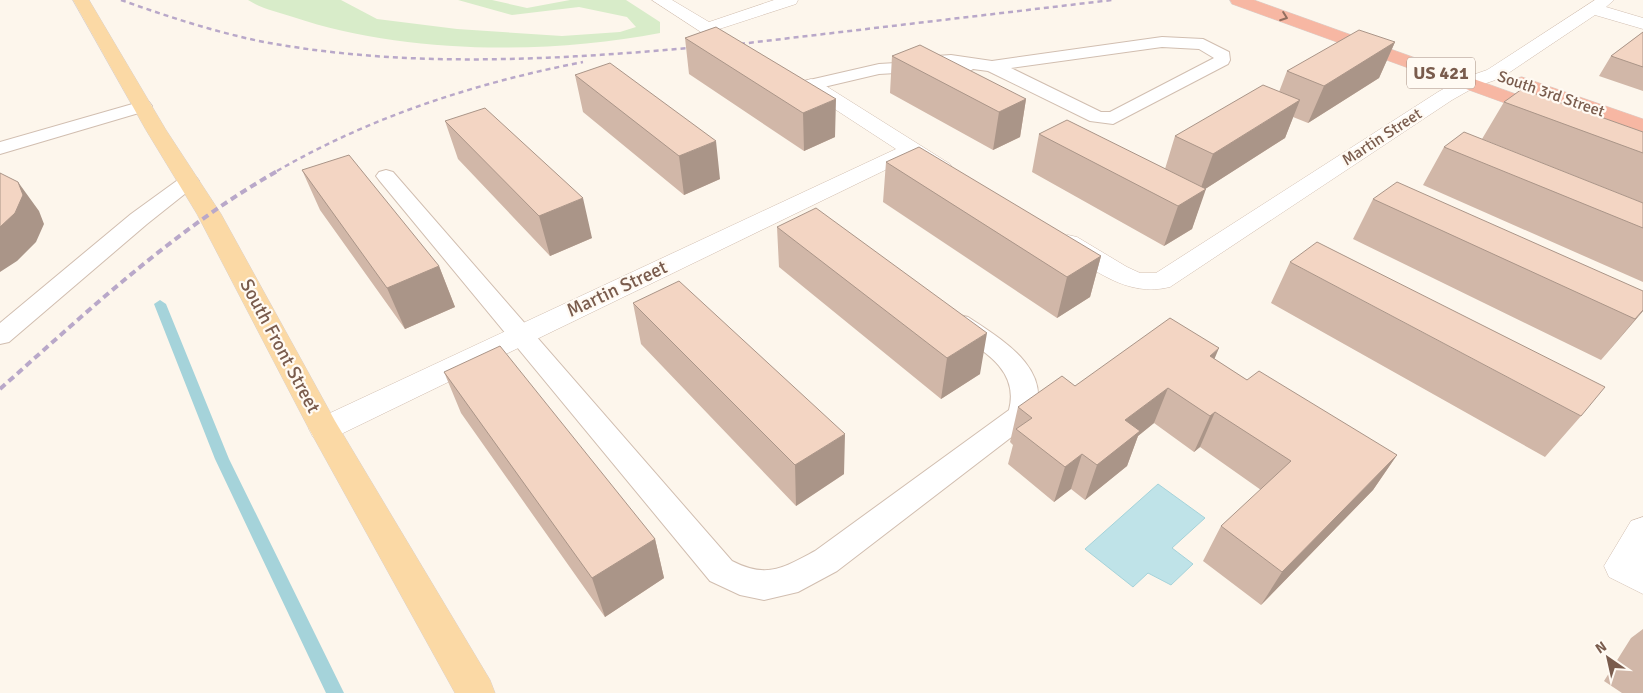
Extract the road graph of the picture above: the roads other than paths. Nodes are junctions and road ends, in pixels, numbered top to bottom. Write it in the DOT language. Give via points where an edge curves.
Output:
graph roads {
  1 [pos="81,0"];
  2 [pos="660,0"];
  3 [pos="790,0"];
  4 [pos="1238,0"];
  5 [pos="1290,0"];
  6 [pos="1599,5"];
  7 [pos="1643,24"];
  8 [pos="992,66"];
  9 [pos="1494,74"];
  10 [pos="1468,83"];
  11 [pos="811,85"];
  12 [pos="143,106"];
  13 [pos="1560,116"];
  14 [pos="1643,126"];
  15 [pos="0,148"];
  16 [pos="910,150"];
  17 [pos="386,176"];
  18 [pos="960,180"];
  19 [pos="188,181"];
  20 [pos="792,206"];
  21 [pos="816,222"];
  22 [pos="1053,234"];
  23 [pos="942,311"];
  24 [pos="520,335"];
  25 [pos="0,336"];
  26 [pos="324,429"];
  27 [pos="1643,531"];
  28 [pos="1643,579"];
  29 [pos="475,692"];
  1 -- 12 [label="main road, South Front Street"];
  2 -- 3 [label="street" via="707,28"];
  4 -- 10 [label="highway, South 3rd Street / US 421, one-way"];
  5 -- 9 [label="highway, South 3rd Street / US 421"];
  6 -- 7 [label="street"];
  6 -- 9 [label="street, Martin Street"];
  8 -- 8 [label="lane" via="1106,119 1222,60 1223,56 1203,44 1162,42"];
  8 -- 11 [label="lane" via="970,64 957,72 939,73 913,67 879,69"];
  9 -- 10 [label="street, Martin Street"];
  9 -- 14 [label="highway, South 3rd Street / US 421"];
  10 -- 13 [label="highway, South 3rd Street / US 421"];
  10 -- 22 [label="street, Martin Street" via="1161,281 1136,281"];
  11 -- 16 [label="street"];
  12 -- 15 [label="lane"];
  12 -- 19 [label="main road, South Front Street"];
  16 -- 18 [label="street"];
  16 -- 20 [label="street, Martin Street"];
  17 -- 24 [label="lane"];
  19 -- 25 [label="lane"];
  19 -- 26 [label="main road, South Front Street" via="209,214"];
  20 -- 21 [label="lane"];
  20 -- 24 [label="street, Martin Street"];
  23 -- 24 [label="lane" via="1013,364 1025,392 1021,415 826,561 787,582 764,586 740,581 721,571"];
  24 -- 26 [label="street, Martin Street"];
  26 -- 29 [label="main road, South Front Street"];
  27 -- 28 [label="street" via="1621,566"];
}
